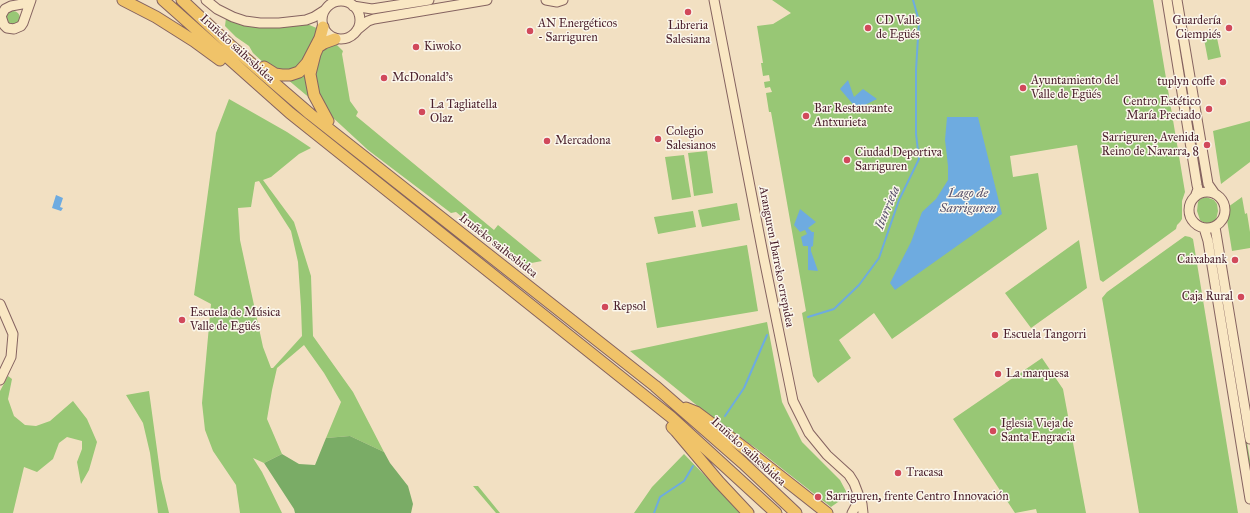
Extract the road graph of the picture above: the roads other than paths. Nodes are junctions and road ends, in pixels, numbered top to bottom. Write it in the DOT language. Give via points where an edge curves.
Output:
graph roads {
  1 [pos="30,0"];
  2 [pos="123,0"];
  3 [pos="163,0"];
  4 [pos="182,0"];
  5 [pos="189,0"];
  6 [pos="206,0"];
  7 [pos="429,0"];
  8 [pos="487,0"];
  9 [pos="546,0"];
  10 [pos="563,0"];
  11 [pos="714,0"];
  12 [pos="1167,0"];
  13 [pos="1177,0"];
  14 [pos="15,6"];
  15 [pos="353,6"];
  16 [pos="325,10"];
  17 [pos="1,16"];
  18 [pos="25,16"];
  19 [pos="306,20"];
  20 [pos="323,26"];
  21 [pos="2,27"];
  22 [pos="358,30"];
  23 [pos="335,39"];
  24 [pos="263,66"];
  25 [pos="290,113"];
  26 [pos="328,121"];
  27 [pos="1215,194"];
  28 [pos="1195,197"];
  29 [pos="1214,227"];
  30 [pos="1204,228"];
  31 [pos="0,304"];
  32 [pos="554,325"];
  33 [pos="0,380"];
  34 [pos="686,408"];
  35 [pos="1250,439"];
  36 [pos="860,498"];
  37 [pos="1250,499"];
  38 [pos="793,510"];
  39 [pos="748,513"];
  40 [pos="776,513"];
  41 [pos="828,513"];
  42 [pos="852,513"];
  43 [pos="863,513"];
  1 -- 14 [label="street"];
  1 -- 18 [label="street"];
  2 -- 25 [label="highway" via="194,41 264,97"];
  3 -- 25 [label="highway, Iruñeko saihesbidea"];
  4 -- 38 [label="highway, Iruñeko saihesbidea" via="310,114 655,386"];
  5 -- 24 [label="highway"];
  6 -- 19 [label="street" via="221,11 245,21 270,24"];
  7 -- 15 [label="street" via="372,9"];
  8 -- 22 [label="street" via="374,19"];
  9 -- 10 [label="street"];
  11 -- 36 [label="street, Aranguren Ibarreko errepidea" via="793,401 809,433 849,475"];
  12 -- 28 [label="street" via="1197,185"];
  13 -- 27 [label="street" via="1208,184"];
  14 -- 17 [label="street" via="5,9"];
  14 -- 18 [label="street" via="22,9"];
  15 -- 16 [label="street" via="342,1 335,2"];
  15 -- 22 [label="street" via="359,15"];
  16 -- 19 [label="street"];
  16 -- 20 [label="street"];
  17 -- 21 [label="street"];
  18 -- 21 [label="street" via="18,28"];
  19 -- 20 [label="street"];
  20 -- 23 [label="street"];
  20 -- 24 [label="highway" via="320,38 307,63 299,72 290,75 275,74"];
  22 -- 23 [label="street" via="350,38"];
  23 -- 26 [label="highway" via="318,47 310,74 314,96"];
  24 -- 26 [label="highway"];
  25 -- 32 [label="highway, Iruñeko saihesbidea"];
  26 -- 34 [label="highway"];
  27 -- 28 [label="street" via="1202,193"];
  27 -- 29 [label="street" via="1221,198 1226,209 1223,220"];
  28 -- 30 [label="street" via="1190,204 1190,216 1196,225"];
  29 -- 30 [label="street"];
  29 -- 35 [label="street"];
  30 -- 37 [label="street"];
  31 -- 33 [label="street" via="14,334 11,357"];
  32 -- 39 [label="highway" via="567,340 676,431"];
  32 -- 40 [label="highway, Iruñeko saihesbidea" via="671,417"];
  34 -- 38 [label="highway" via="747,462"];
  34 -- 41 [label="highway" via="696,412"];
  36 -- 42 [label="street"];
  36 -- 43 [label="street, Aranguren Ibarreko errepidea"];
}
